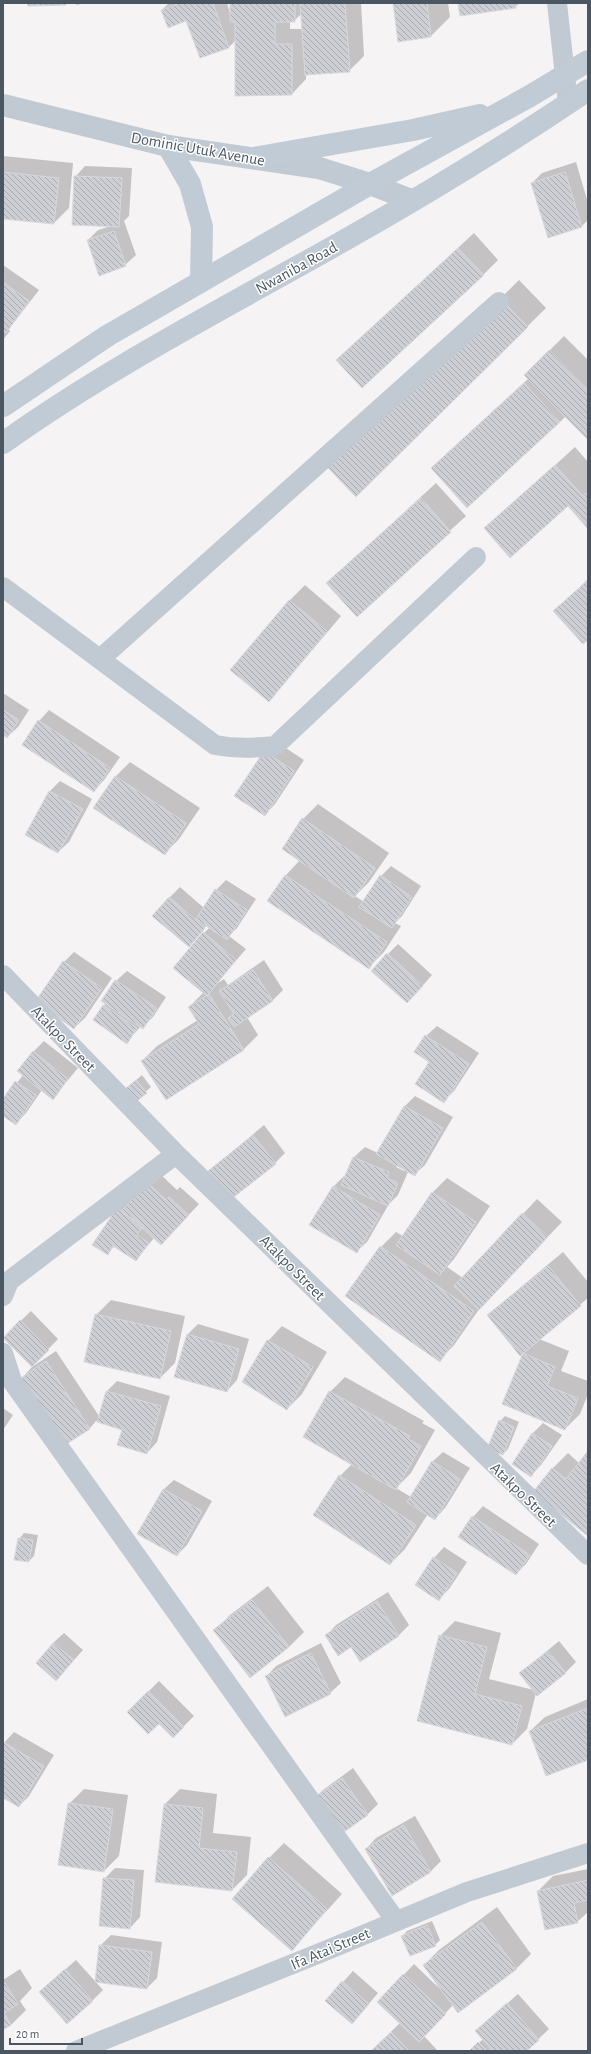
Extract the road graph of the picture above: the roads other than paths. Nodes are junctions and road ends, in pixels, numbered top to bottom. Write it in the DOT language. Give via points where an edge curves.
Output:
graph roads {
  1 [pos="557,3"];
  2 [pos="588,60"];
  3 [pos="564,76"];
  4 [pos="588,90"];
  5 [pos="568,103"];
  6 [pos="3,106"];
  7 [pos="506,109"];
  8 [pos="168,146"];
  9 [pos="253,158"];
  10 [pos="370,184"];
  11 [pos="411,200"];
  12 [pos="201,281"];
  13 [pos="499,302"];
  14 [pos="3,406"];
  15 [pos="3,443"];
  16 [pos="476,557"];
  17 [pos="3,587"];
  18 [pos="100,659"];
  19 [pos="3,975"];
  20 [pos="176,1154"];
  21 [pos="3,1296"];
  22 [pos="3,1353"];
  23 [pos="588,1555"];
  24 [pos="588,1853"];
  25 [pos="396,1921"];
  26 [pos="76,2051"];
  1 -- 3 [label="street"];
  2 -- 3 [label="main road"];
  3 -- 5 [label="street"];
  3 -- 7 [label="main road"];
  4 -- 5 [label="main road, Nwaniba Road"];
  5 -- 11 [label="main road, Nwaniba Road"];
  6 -- 8 [label="street, Dominic Utuk Avenue"];
  7 -- 9 [label="main road" via="413,130"];
  7 -- 10 [label="main road"];
  8 -- 9 [label="street, Dominic Utuk Avenue"];
  8 -- 12 [label="main road" via="190,184 202,227"];
  9 -- 10 [label="street, Dominic Utuk Avenue" via="319,168"];
  10 -- 11 [label="street, Dominic Utuk Avenue"];
  10 -- 12 [label="main road"];
  11 -- 15 [label="main road, Nwaniba Road" via="347,239 188,327"];
  12 -- 14 [label="main road" via="107,336"];
  13 -- 18 [label="street"];
  16 -- 18 [label="street" via="275,746 233,748 215,744"];
  17 -- 18 [label="street"];
  19 -- 20 [label="street, Atakpo Street"];
  20 -- 21 [label="street" via="9,1281"];
  20 -- 23 [label="street, Atakpo Street"];
  22 -- 25 [label="street" via="12,1381"];
  24 -- 25 [label="street, Ifa Atai Street" via="467,1892"];
  25 -- 26 [label="street, Ifa Atai Street"];
}
